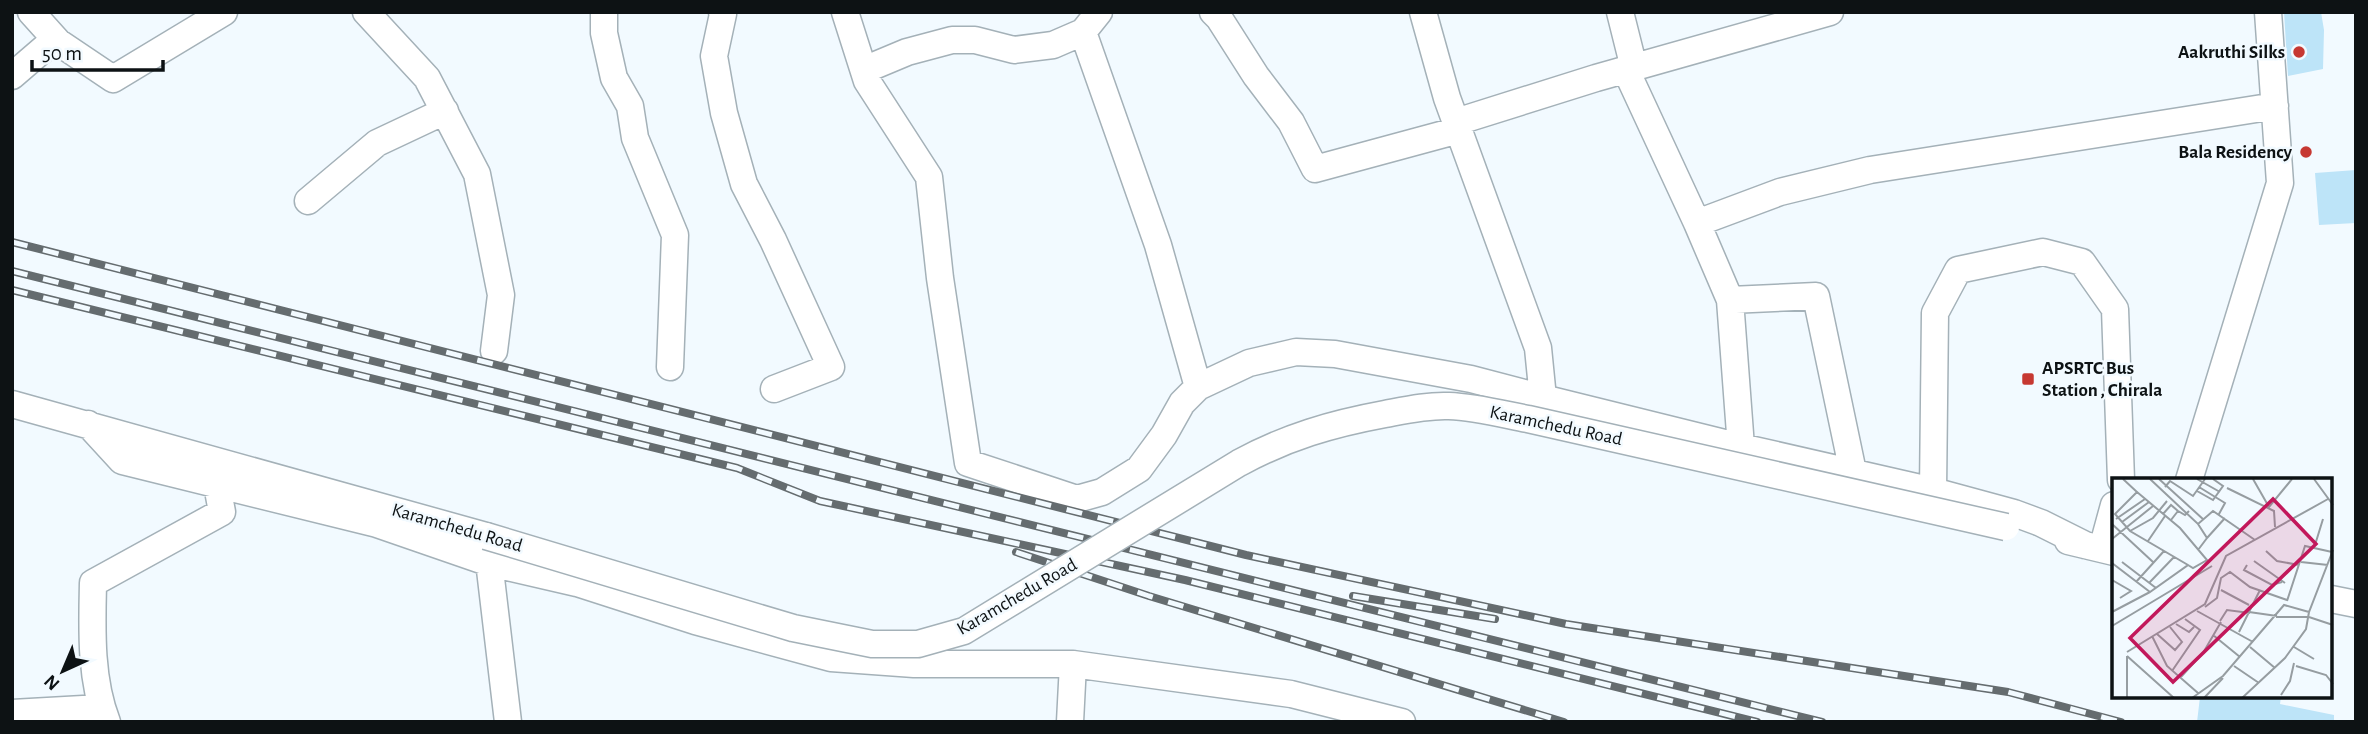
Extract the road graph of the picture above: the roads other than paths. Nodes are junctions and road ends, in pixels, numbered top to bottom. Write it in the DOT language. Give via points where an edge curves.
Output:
graph roads {
  1 [pos="31,12"];
  2 [pos="224,12"];
  3 [pos="366,12"];
  4 [pos="604,12"];
  5 [pos="722,12"];
  6 [pos="845,12"];
  7 [pos="1213,12"];
  8 [pos="1423,12"];
  9 [pos="1620,12"];
  10 [pos="1830,12"];
  11 [pos="2268,12"];
  12 [pos="1091,22"];
  13 [pos="55,38"];
  14 [pos="1630,69"];
  15 [pos="864,70"];
  16 [pos="12,76"];
  17 [pos="2274,106"];
  18 [pos="445,111"];
  19 [pos="1457,126"];
  20 [pos="308,201"];
  21 [pos="1697,223"];
  22 [pos="1730,300"];
  23 [pos="494,351"];
  24 [pos="670,367"];
  25 [pos="1198,387"];
  26 [pos="774,389"];
  27 [pos="1543,398"];
  28 [pos="12,404"];
  29 [pos="88,424"];
  30 [pos="1741,447"];
  31 [pos="1853,472"];
  32 [pos="2121,478"];
  33 [pos="2190,478"];
  34 [pos="217,485"];
  35 [pos="1933,491"];
  36 [pos="2112,512"];
  37 [pos="486,536"];
  38 [pos="2101,549"];
  39 [pos="490,563"];
  40 [pos="2333,599"];
  41 [pos="2356,604"];
  42 [pos="1073,664"];
  43 [pos="12,713"];
  44 [pos="102,717"];
  45 [pos="508,722"];
  46 [pos="1070,722"];
  47 [pos="1402,722"];
  1 -- 13 [label="street"];
  2 -- 13 [label="street" via="113,79"];
  3 -- 18 [label="street" via="427,78"];
  4 -- 24 [label="street" via="614,78 630,106 635,138 675,235"];
  5 -- 26 [label="street" via="714,56 744,184 831,367"];
  6 -- 15 [label="street"];
  7 -- 19 [label="street" via="1291,122 1315,169"];
  8 -- 19 [label="street"];
  9 -- 14 [label="street"];
  10 -- 14 [label="street"];
  11 -- 17 [label="street"];
  12 -- 15 [label="street" via="1054,45 1014,50 975,40 952,40"];
  12 -- 25 [label="street"];
  13 -- 16 [label="street"];
  14 -- 19 [label="street"];
  14 -- 21 [label="street"];
  15 -- 25 [label="street" via="929,177 968,463 1077,499 1102,492 1139,468 1182,403"];
  17 -- 21 [label="street" via="1870,170 1780,192"];
  17 -- 33 [label="street" via="2280,183"];
  18 -- 20 [label="street" via="377,143"];
  18 -- 23 [label="street" via="477,174 502,295"];
  19 -- 27 [label="street" via="1538,348"];
  21 -- 22 [label="street"];
  22 -- 30 [label="street"];
  22 -- 31 [label="street" via="1816,296"];
  25 -- 27 [label="street" via="1250,363 1296,352 1348,356"];
  27 -- 30 [label="street"];
  28 -- 29 [label="street, Karamchedu Road"];
  29 -- 34 [label="street" via="122,461"];
  29 -- 37 [label="street, Karamchedu Road"];
  30 -- 31 [label="street"];
  31 -- 35 [label="street"];
  32 -- 35 [label="street" via="2115,309 2082,262 2043,252 1958,270 1935,313"];
  34 -- 39 [label="street" via="377,524"];
  34 -- 44 [label="street" via="222,512 93,583 91,635"];
  35 -- 38 [label="street" via="2014,513"];
  36 -- 38 [label="street"];
  37 -- 38 [label="street, Karamchedu Road, bridge" via="793,628 872,644 918,644 964,631 1275,444 1368,417 1448,406 1528,419"];
  37 -- 39 [label="street"];
  39 -- 42 [label="street" via="578,583 831,658 914,664"];
  39 -- 45 [label="street"];
  40 -- 41 [label="street"];
  42 -- 46 [label="street"];
  42 -- 47 [label="street" via="1291,694"];
  43 -- 44 [label="street"];
}
